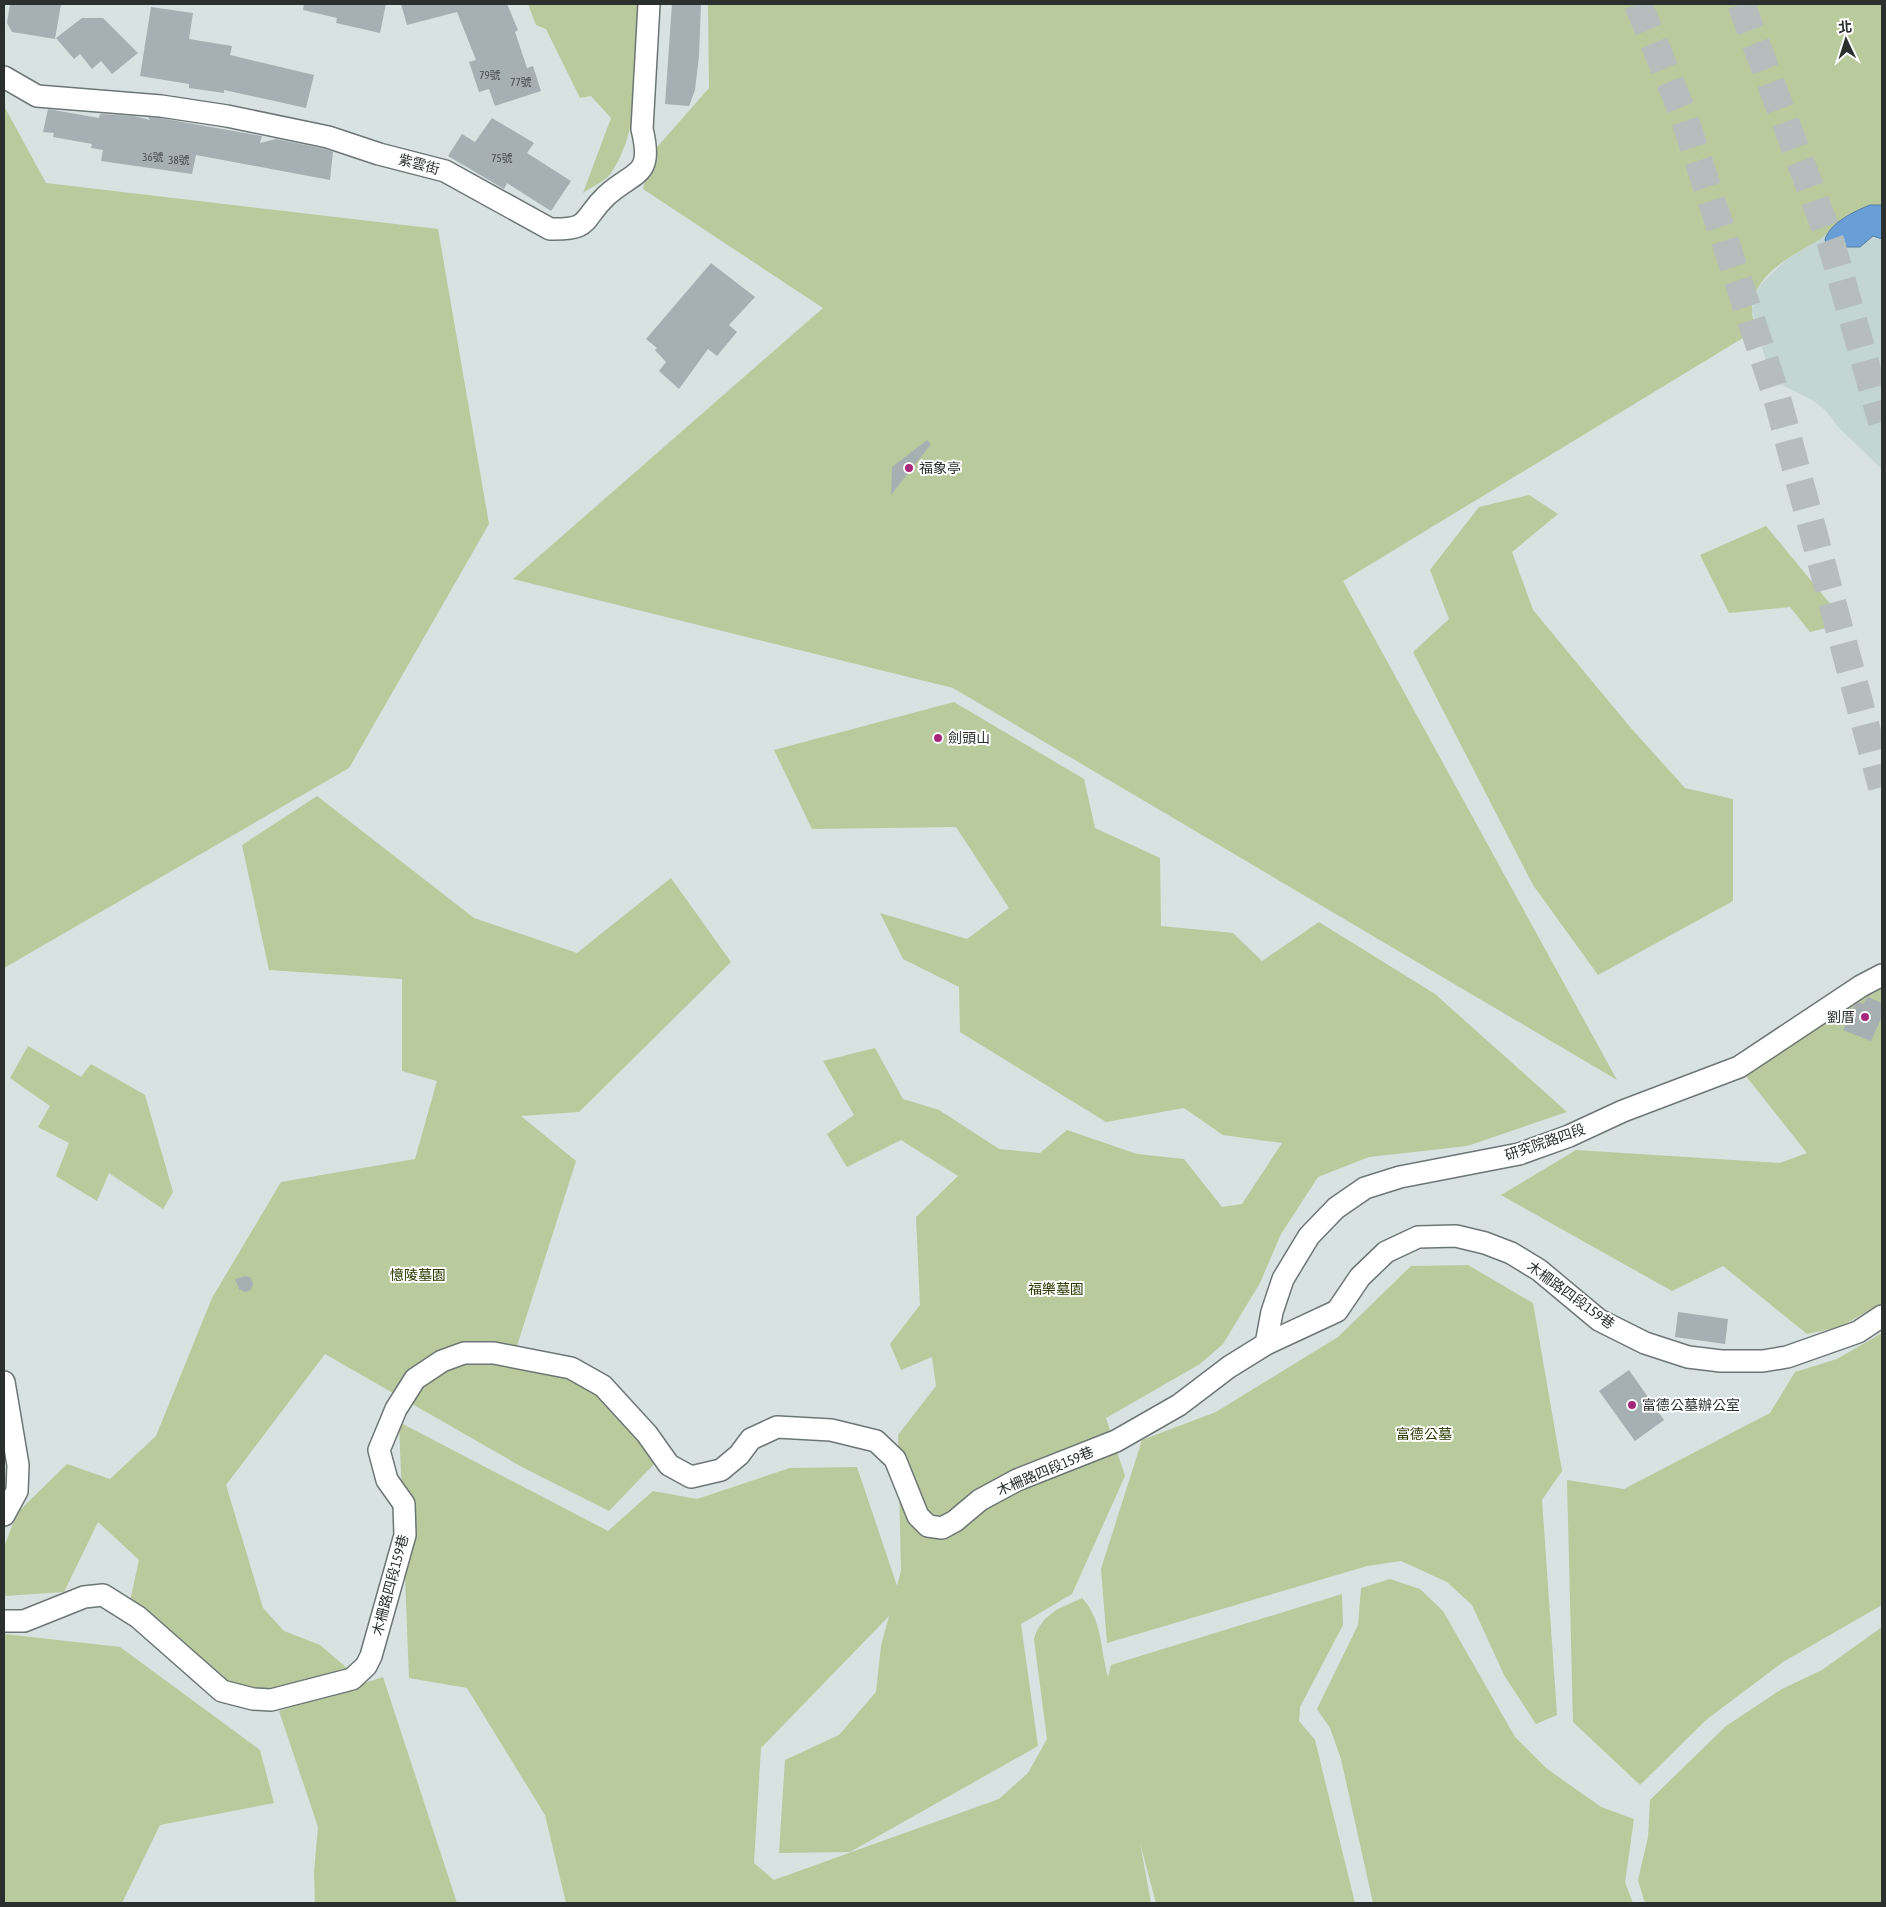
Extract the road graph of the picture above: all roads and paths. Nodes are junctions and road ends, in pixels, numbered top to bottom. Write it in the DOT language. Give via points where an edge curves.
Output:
graph roads {
  1 [pos="649,4"];
  2 [pos="4,77"];
  3 [pos="1882,975"];
  4 [pos="1882,1316"];
  5 [pos="1266,1344"];
  6 [pos="4,1382"];
  7 [pos="4,1515"];
  8 [pos="4,1620"];
  1 -- 2 [label="street, 紫雲街" via="643,166 633,178 606,196 587,222 569,229 550,229 445,171 328,137 161,106 37,96"];
  3 -- 5 [label="street, 研究院路四段" via="1739,1067 1519,1154 1400,1177 1365,1188 1336,1208 1309,1236 1283,1279"];
  4 -- 5 [label="street, 木柵路四段159巷" via="1858,1332 1787,1357 1763,1361 1688,1357 1645,1343 1600,1320 1539,1270 1511,1253 1456,1236 1418,1238 1386,1252 1360,1277 1337,1311"];
  5 -- 8 [label="street, 木柵路四段159巷" via="1179,1405 1116,1441 1017,1480 980,1500 942,1528 928,1526 918,1516 895,1459 876,1441 831,1430 777,1427 751,1439 721,1470 691,1477 669,1465 648,1434 603,1386 571,1368 494,1353 464,1353 442,1361 415,1379 396,1409 379,1450 387,1480 404,1504 406,1535 371,1656 366,1666 352,1679 271,1700 222,1691 138,1617 103,1595 84,1597 24,1621"];
  6 -- 7 [label="street" via="18,1466 17,1491"];
}
